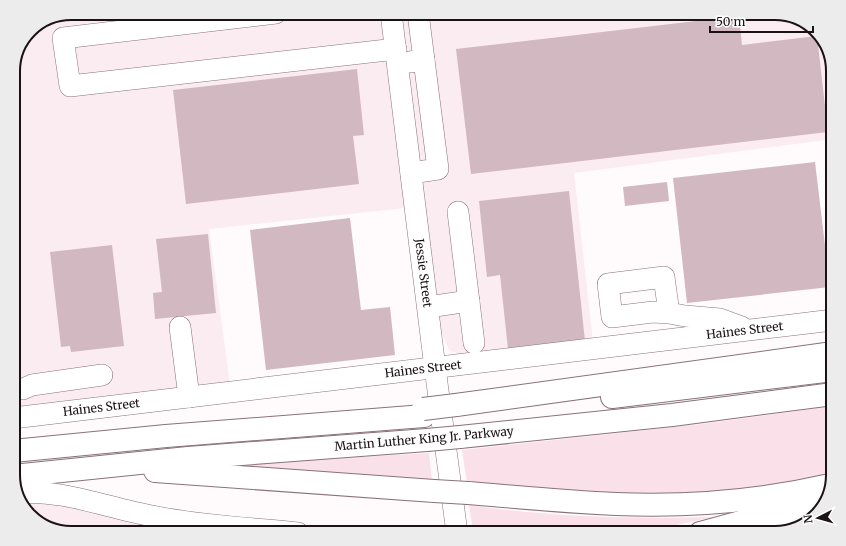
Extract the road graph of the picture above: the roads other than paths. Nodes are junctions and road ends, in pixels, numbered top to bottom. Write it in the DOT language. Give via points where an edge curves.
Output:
graph roads {
  1 [pos="216,20"];
  2 [pos="392,20"];
  3 [pos="419,20"];
  4 [pos="397,56"];
  5 [pos="424,60"];
  6 [pos="411,173"];
  7 [pos="458,212"];
  8 [pos="469,301"];
  9 [pos="428,307"];
  10 [pos="669,313"];
  11 [pos="826,321"];
  12 [pos="180,327"];
  13 [pos="749,330"];
  14 [pos="474,343"];
  15 [pos="826,354"];
  16 [pos="435,368"];
  17 [pos="826,371"];
  18 [pos="102,375"];
  19 [pos="20,382"];
  20 [pos="826,395"];
  21 [pos="189,397"];
  22 [pos="457,409"];
  23 [pos="20,417"];
  24 [pos="20,450"];
  25 [pos="94,466"];
  26 [pos="20,475"];
  27 [pos="825,486"];
  28 [pos="24,493"];
  29 [pos="798,506"];
  30 [pos="798,519"];
  31 [pos="153,525"];
  32 [pos="171,526"];
  33 [pos="457,526"];
  34 [pos="725,526"];
  35 [pos="767,526"];
  1 -- 4 [label="street" via="63,38 70,86"];
  2 -- 4 [label="street, Jessie Street"];
  3 -- 5 [label="street"];
  4 -- 5 [label="street"];
  4 -- 6 [label="street, Jessie Street"];
  5 -- 6 [label="street" via="438,169"];
  6 -- 9 [label="street, Jessie Street"];
  7 -- 8 [label="street"];
  8 -- 9 [label="street"];
  8 -- 14 [label="street"];
  9 -- 16 [label="street, Jessie Street"];
  10 -- 13 [label="street" via="720,319"];
  11 -- 13 [label="street, Haines Street"];
  12 -- 21 [label="street"];
  13 -- 16 [label="street, Haines Street"];
  15 -- 22 [label="highway"];
  16 -- 21 [label="street, Haines Street"];
  16 -- 33 [label="street, Jessie Street"];
  17 -- 22 [label="highway, Martin Luther King Jr. Parkway" via="661,392"];
  18 -- 19 [label="street" via="32,385"];
  20 -- 25 [label="highway, Martin Luther King Jr. Parkway, bridge" via="672,415 460,437"];
  21 -- 23 [label="street, Haines Street"];
  22 -- 24 [label="highway, Martin Luther King Jr. Parkway"];
  25 -- 26 [label="highway, Martin Luther King Jr. Parkway"];
  25 -- 27 [label="highway, bridge" via="616,504 696,504 759,499"];
  28 -- 31 [label="street" via="54,494"];
  29 -- 34 [label="highway"];
  30 -- 35 [label="street"];
  31 -- 32 [label="street"];
}
